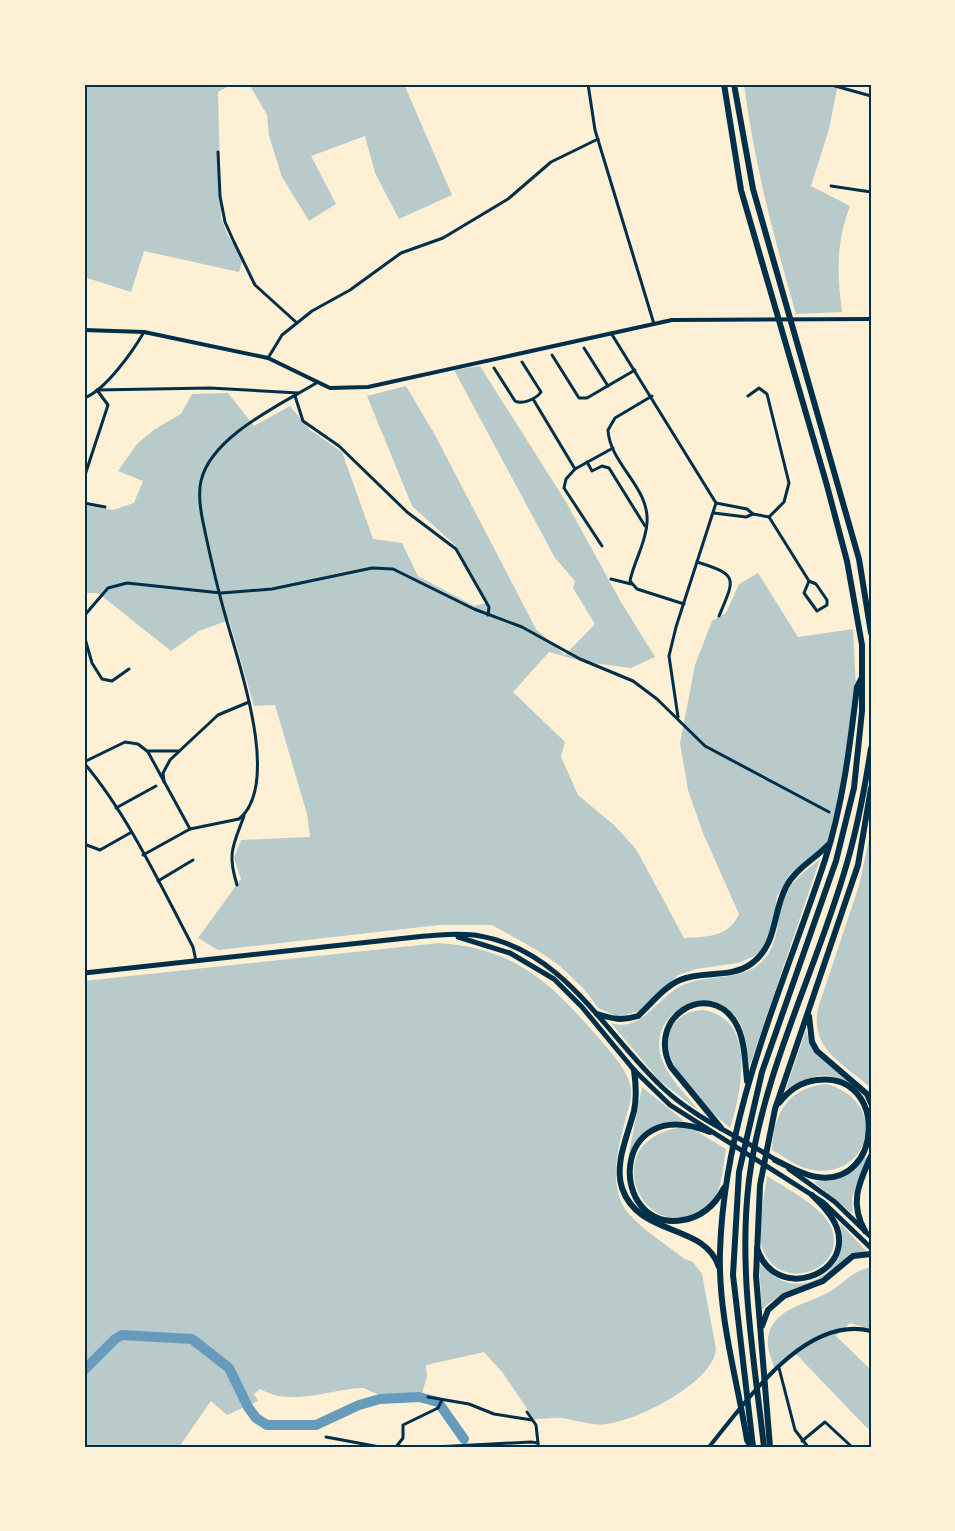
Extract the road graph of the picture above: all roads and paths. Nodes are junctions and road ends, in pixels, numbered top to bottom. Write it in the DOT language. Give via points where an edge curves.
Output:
graph roads {
  1 [pos="588,84"];
  2 [pos="724,84"];
  3 [pos="734,84"];
  4 [pos="828,84"];
  5 [pos="871,96"];
  6 [pos="598,139"];
  7 [pos="218,152"];
  8 [pos="831,186"];
  9 [pos="871,192"];
  10 [pos="871,319"];
  11 [pos="297,323"];
  12 [pos="654,324"];
  13 [pos="84,330"];
  14 [pos="144,332"];
  15 [pos="610,333"];
  16 [pos="584,348"];
  17 [pos="552,355"];
  18 [pos="268,358"];
  19 [pos="522,362"];
  20 [pos="494,368"];
  21 [pos="635,370"];
  22 [pos="318,382"];
  23 [pos="608,386"];
  24 [pos="97,390"];
  25 [pos="300,393"];
  26 [pos="295,396"];
  27 [pos="652,396"];
  28 [pos="748,396"];
  29 [pos="84,398"];
  30 [pos="533,399"];
  31 [pos="613,448"];
  32 [pos="587,462"];
  33 [pos="575,469"];
  34 [pos="84,478"];
  35 [pos="84,503"];
  36 [pos="716,503"];
  37 [pos="105,507"];
  38 [pos="714,513"];
  39 [pos="753,514"];
  40 [pos="769,517"];
  41 [pos="646,527"];
  42 [pos="602,546"];
  43 [pos="698,562"];
  44 [pos="611,579"];
  45 [pos="809,580"];
  46 [pos="631,584"];
  47 [pos="221,593"];
  48 [pos="684,604"];
  49 [pos="488,615"];
  50 [pos="84,616"];
  51 [pos="719,616"];
  52 [pos="871,633"];
  53 [pos="84,635"];
  54 [pos="129,669"];
  55 [pos="862,677"];
  56 [pos="249,702"];
  57 [pos="678,719"];
  58 [pos="871,748"];
  59 [pos="181,750"];
  60 [pos="147,751"];
  61 [pos="84,763"];
  62 [pos="164,782"];
  63 [pos="156,786"];
  64 [pos="871,788"];
  65 [pos="116,808"];
  66 [pos="829,812"];
  67 [pos="244,814"];
  68 [pos="190,829"];
  69 [pos="130,833"];
  70 [pos="830,842"];
  71 [pos="84,844"];
  72 [pos="143,855"];
  73 [pos="193,860"];
  74 [pos="158,881"];
  75 [pos="237,885"];
  76 [pos="451,935"];
  77 [pos="196,961"];
  78 [pos="84,973"];
  79 [pos="810,1004"];
  80 [pos="597,1014"];
  81 [pos="634,1070"];
  82 [pos="746,1088"];
  83 [pos="871,1103"];
  84 [pos="775,1109"];
  85 [pos="721,1128"];
  86 [pos="710,1132"];
  87 [pos="871,1156"];
  88 [pos="775,1160"];
  89 [pos="727,1182"];
  90 [pos="812,1195"];
  91 [pos="865,1231"];
  92 [pos="871,1237"];
  93 [pos="756,1245"];
  94 [pos="871,1248"];
  95 [pos="871,1254"];
  96 [pos="722,1276"];
  97 [pos="871,1331"];
  98 [pos="760,1333"];
  99 [pos="779,1368"];
  100 [pos="428,1397"];
  101 [pos="442,1401"];
  102 [pos="527,1412"];
  103 [pos="532,1420"];
  104 [pos="326,1437"];
  105 [pos="802,1441"];
  106 [pos="538,1445"];
  107 [pos="380,1447"];
  108 [pos="396,1447"];
  109 [pos="434,1447"];
  110 [pos="709,1447"];
  111 [pos="752,1447"];
  112 [pos="764,1447"];
  113 [pos="770,1447"];
  114 [pos="808,1447"];
  115 [pos="852,1447"];
  1 -- 6 [label="street"];
  2 -- 55 [label="highway" via="741,190 847,561 862,645"];
  3 -- 52 [label="highway" via="753,189 859,559"];
  4 -- 5 [label="street"];
  6 -- 11 [label="street" via="551,162 518,193 443,238 401,254"];
  6 -- 12 [label="street"];
  7 -- 11 [label="street" via="220,196 234,242 255,285"];
  8 -- 9 [label="street"];
  10 -- 12 [label="street" via="680,319"];
  11 -- 18 [label="street" via="279,340"];
  12 -- 15 [label="street"];
  13 -- 14 [label="street"];
  14 -- 18 [label="street"];
  14 -- 24 [label="street" via="133,351"];
  15 -- 21 [label="street"];
  15 -- 22 [label="street" via="368,387 330,388"];
  16 -- 23 [label="street"];
  17 -- 23 [label="street" via="579,398 587,398"];
  18 -- 22 [label="street"];
  19 -- 30 [label="street" via="541,392"];
  20 -- 30 [label="street" via="516,403"];
  21 -- 23 [label="street"];
  21 -- 27 [label="street"];
  22 -- 25 [label="street"];
  24 -- 25 [label="street" via="210,388"];
  24 -- 29 [label="street"];
  24 -- 34 [label="street" via="108,405"];
  25 -- 26 [label="street"];
  26 -- 47 [label="street" via="233,436 204,470 200,505"];
  26 -- 49 [label="street" via="303,421 339,446 407,512 456,549 489,607"];
  27 -- 31 [label="street" via="615,418 608,430"];
  27 -- 36 [label="street"];
  28 -- 40 [label="street" via="759,388 767,394 789,483 784,502"];
  30 -- 33 [label="street"];
  31 -- 32 [label="street"];
  31 -- 41 [label="street" via="641,495"];
  32 -- 33 [label="street"];
  32 -- 41 [label="street" via="592,471 602,466 609,468"];
  33 -- 42 [label="street" via="564,482 564,488"];
  35 -- 37 [label="street"];
  36 -- 38 [label="street"];
  36 -- 39 [label="street" via="747,509"];
  38 -- 39 [label="street" via="746,517"];
  38 -- 43 [label="street"];
  39 -- 40 [label="street"];
  40 -- 45 [label="street"];
  41 -- 46 [label="street"];
  43 -- 48 [label="street"];
  43 -- 51 [label="street" via="729,575 731,585"];
  44 -- 46 [label="street"];
  45 -- 45 [label="street" via="804,593 817,611 827,600"];
  46 -- 48 [label="street"];
  47 -- 49 [label="street" via="272,589 384,567"];
  47 -- 50 [label="street" via="127,583 102,593"];
  47 -- 56 [label="street"];
  48 -- 57 [label="street" via="669,656"];
  49 -- 57 [label="street" via="522,627 580,659 633,681"];
  53 -- 54 [label="street" via="92,663 102,679 112,681"];
  55 -- 70 [label="highway" via="857,687 843,788"];
  55 -- 111 [label="highway" via="854,788 839,851 762,1072 739,1172 733,1275"];
  56 -- 59 [label="street" via="218,715"];
  56 -- 67 [label="street" via="256,735 256,776"];
  57 -- 66 [label="street" via="705,746"];
  58 -- 112 [label="highway" via="847,864 774,1074 749,1178 744,1276"];
  59 -- 60 [label="street"];
  59 -- 62 [label="street" via="164,772"];
  60 -- 61 [label="street" via="138,744 125,742"];
  60 -- 62 [label="street"];
  61 -- 65 [label="street"];
  62 -- 68 [label="street"];
  63 -- 65 [label="street"];
  64 -- 79 [label="highway" via="858,865"];
  65 -- 69 [label="street"];
  67 -- 68 [label="street" via="232,822"];
  67 -- 75 [label="street" via="230,861"];
  68 -- 72 [label="street"];
  69 -- 71 [label="street" via="100,850"];
  69 -- 72 [label="street"];
  70 -- 80 [label="highway" via="785,887 773,936 749,966 680,980 630,1019"];
  70 -- 82 [label="highway"];
  72 -- 74 [label="street"];
  73 -- 74 [label="street"];
  74 -- 77 [label="street" via="193,947"];
  76 -- 77 [label="main road"];
  76 -- 80 [label="main road" via="479,935 530,955 571,986"];
  76 -- 81 [label="main road" via="510,953 554,979"];
  77 -- 78 [label="main road"];
  79 -- 83 [label="highway" via="810,1032 817,1051 867,1094"];
  79 -- 84 [label="highway"];
  80 -- 85 [label="main road" via="663,1088"];
  81 -- 86 [label="main road" via="670,1105"];
  81 -- 96 [label="highway" via="636,1094 622,1151 622,1188 647,1220 700,1242 711,1251"];
  82 -- 85 [label="highway" via="741,1035 727,1011 699,1004 675,1016 664,1034 664,1055"];
  82 -- 89 [label="highway"];
  84 -- 88 [label="highway" via="795,1086 807,1081 833,1080 861,1098 870,1129 861,1156 843,1172 820,1178"];
  84 -- 93 [label="highway" via="760,1185"];
  85 -- 88 [label="main road"];
  86 -- 89 [label="highway" via="678,1123 653,1130 632,1154 630,1185 644,1208 653,1215 676,1221 701,1215 720,1196"];
  86 -- 90 [label="main road"];
  87 -- 91 [label="highway" via="856,1193 855,1206"];
  88 -- 91 [label="main road" via="821,1190"];
  89 -- 96 [label="highway" via="720,1255"];
  90 -- 93 [label="highway" via="832,1216 838,1230 838,1243 828,1266 809,1278 784,1278 766,1266"];
  90 -- 94 [label="main road"];
  91 -- 92 [label="main road"];
  93 -- 98 [label="highway"];
  95 -- 98 [label="highway" via="853,1256 823,1281 774,1303"];
  96 -- 111 [label="highway" via="732,1370 747,1440"];
  97 -- 99 [label="street" via="857,1327 826,1332"];
  98 -- 113 [label="highway"];
  99 -- 105 [label="street" via="795,1430"];
  99 -- 110 [label="street"];
  100 -- 101 [label="street"];
  101 -- 103 [label="street"];
  101 -- 108 [label="street" via="438,1408 403,1425 403,1438"];
  102 -- 103 [label="street"];
  103 -- 106 [label="street"];
  104 -- 107 [label="street"];
  105 -- 114 [label="street"];
  105 -- 115 [label="street" via="825,1422"];
  106 -- 109 [label="street"];
}
